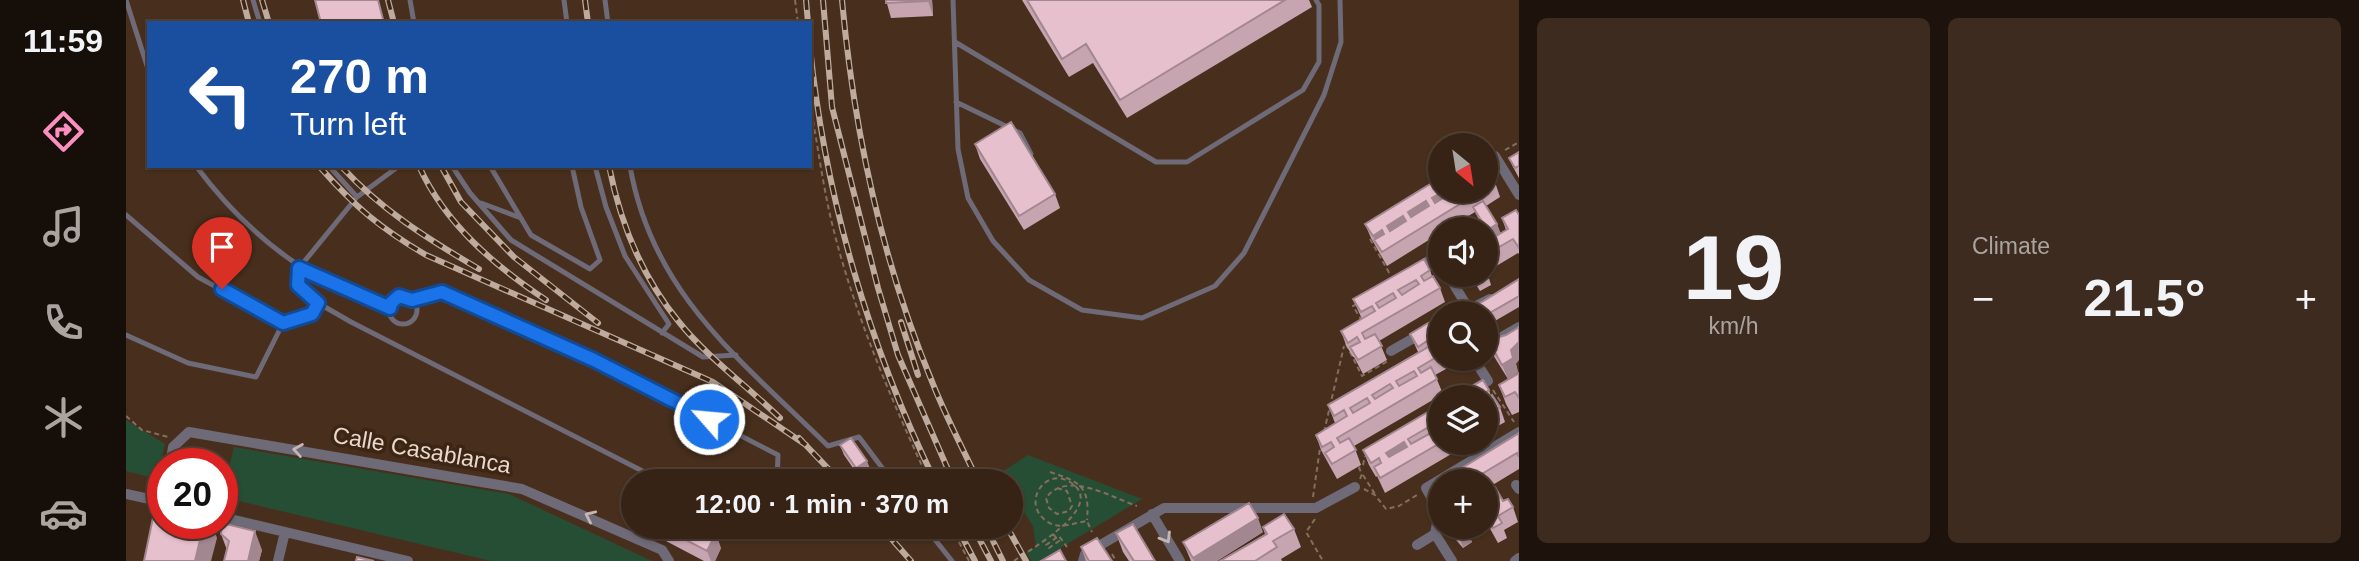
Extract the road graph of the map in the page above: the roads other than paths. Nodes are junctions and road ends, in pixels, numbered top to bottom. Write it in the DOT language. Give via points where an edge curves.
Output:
graph roads {
  1 [pos="126,0"];
  2 [pos="253,0"];
  3 [pos="410,0"];
  4 [pos="564,0"];
  5 [pos="605,0"];
  6 [pos="953,0"];
  7 [pos="1316,0"];
  8 [pos="1340,0"];
  9 [pos="259,21"];
  10 [pos="414,21"];
  11 [pos="567,21"];
  12 [pos="608,21"];
  13 [pos="955,42"];
  14 [pos="147,66"];
  15 [pos="956,102"];
  16 [pos="1031,154"];
  17 [pos="1498,161"];
  18 [pos="197,168"];
  19 [pos="331,168"];
  20 [pos="395,168"];
  21 [pos="453,168"];
  22 [pos="490,168"];
  23 [pos="572,168"];
  24 [pos="596,168"];
  25 [pos="631,168"];
  26 [pos="1519,194"];
  27 [pos="357,197"];
  28 [pos="478,202"];
  29 [pos="126,215"];
  30 [pos="521,218"];
  31 [pos="1428,263"];
  32 [pos="299,268"];
  33 [pos="1394,282"];
  34 [pos="1500,293"];
  35 [pos="412,300"];
  36 [pos="1486,301"];
  37 [pos="318,303"];
  38 [pos="390,308"];
  39 [pos="283,323"];
  40 [pos="1519,327"];
  41 [pos="1428,330"];
  42 [pos="663,332"];
  43 [pos="126,335"];
  44 [pos="1498,339"];
  45 [pos="1391,352"];
  46 [pos="736,355"];
  47 [pos="1482,371"];
  48 [pos="1481,385"];
  49 [pos="1519,432"];
  50 [pos="173,448"];
  51 [pos="639,469"];
  52 [pos="777,469"];
  53 [pos="883,469"];
  54 [pos="1459,469"];
  55 [pos="1355,487"];
  56 [pos="126,494"];
  57 [pos="147,498"];
  58 [pos="1152,514"];
  59 [pos="238,521"];
  60 [pos="285,532"];
  61 [pos="1428,538"];
  62 [pos="935,539"];
  63 [pos="1438,539"];
  64 [pos="1417,545"];
  65 [pos="278,561"];
  66 [pos="408,561"];
  67 [pos="669,561"];
  68 [pos="952,561"];
  69 [pos="1083,561"];
  70 [pos="1180,561"];
  71 [pos="1452,561"];
  1 -- 14 [label="lane"];
  2 -- 9 [label="lane"];
  3 -- 10 [label="lane"];
  4 -- 11 [label="lane"];
  5 -- 12 [label="lane"];
  6 -- 13 [label="lane"];
  7 -- 13 [label="lane" via="1319,62 1303,90 1187,162 1156,162"];
  8 -- 15 [label="lane" via="1341,42 1324,96 1244,253 1215,286 1142,318 1082,310 1029,280 993,241 968,198 958,149"];
  13 -- 15 [label="lane"];
  15 -- 16 [label="lane" via="1020,133"];
  17 -- 26 [label="street"];
  18 -- 32 [label="lane" via="225,205"];
  19 -- 27 [label="lane"];
  20 -- 27 [label="lane"];
  21 -- 28 [label="lane"];
  22 -- 30 [label="lane"];
  23 -- 30 [label="lane" via="600,260 590,269 567,258 531,235"];
  24 -- 42 [label="lane" via="625,256 669,324"];
  25 -- 46 [label="lane" via="635,196 654,248 689,306"];
  27 -- 32 [label="lane"];
  28 -- 30 [label="lane"];
  28 -- 42 [label="lane" via="511,240"];
  29 -- 39 [label="lane" via="198,278"];
  31 -- 33 [label="street"];
  32 -- 37 [label="lane" via="298,285"];
  32 -- 38 [label="lane"];
  34 -- 36 [label="street"];
  35 -- 38 [label="lane" via="399,296"];
  35 -- 38 [label="lane" via="417,305 416,317 408,324 397,323"];
  35 -- 52 [label="lane" via="442,292 594,360 778,455"];
  37 -- 39 [label="lane" via="312,314"];
  37 -- 51 [label="lane"];
  39 -- 43 [label="lane" via="256,377 188,363"];
  40 -- 44 [label="street"];
  41 -- 45 [label="street"];
  42 -- 46 [label="lane" via="703,357"];
  46 -- 53 [label="lane" via="828,446 859,436"];
  47 -- 48 [label="street" via="1488,381"];
  49 -- 54 [label="street"];
  67 -- 50 [label="street, Calle Casablanca, one-way" via="662,550 522,489 189,432"];
  55 -- 58 [label="street" via="1316,508 1164,508"];
  56 -- 57 [label="street"];
  58 -- 69 [label="street" via="1085,554"];
  58 -- 70 [label="street, one-way"];
  59 -- 60 [label="street"];
  60 -- 65 [label="street"];
  60 -- 66 [label="street"];
  61 -- 64 [label="street"];
  62 -- 68 [label="lane"];
  63 -- 71 [label="street"];
}
